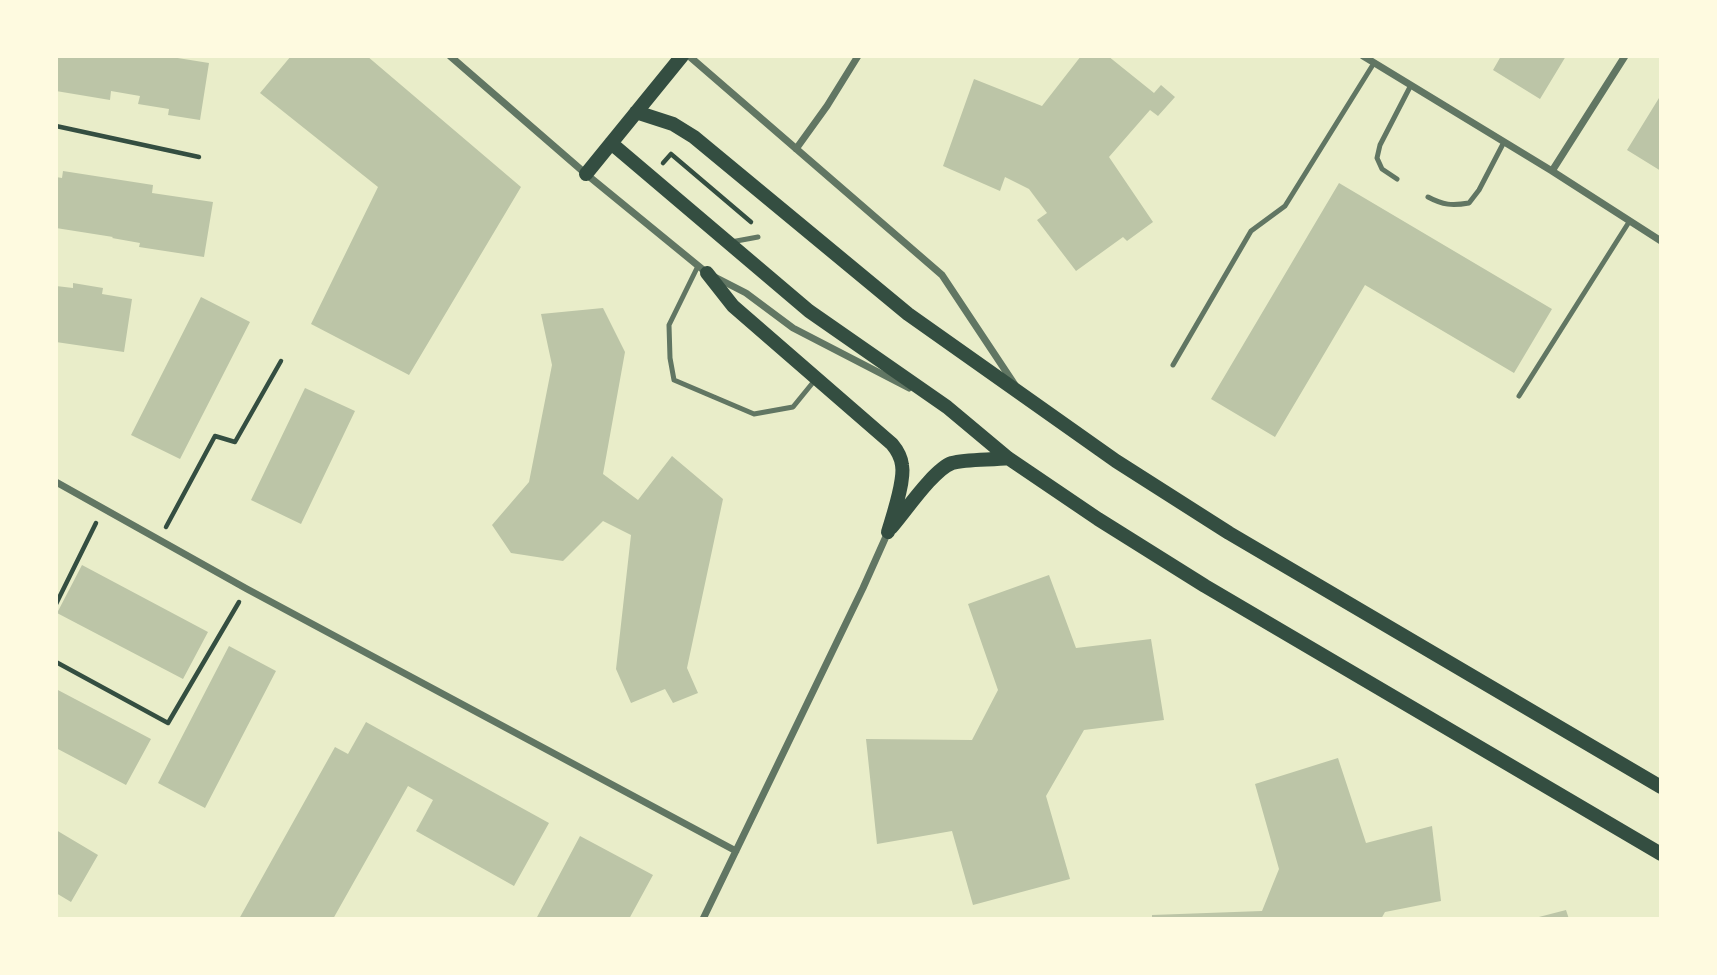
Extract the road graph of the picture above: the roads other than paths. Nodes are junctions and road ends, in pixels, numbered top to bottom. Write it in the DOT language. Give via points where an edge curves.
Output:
graph roads {
  1 [pos="450,56"];
  2 [pos="682,56"];
  3 [pos="689,56"];
  4 [pos="858,56"];
  5 [pos="1363,56"];
  6 [pos="1625,56"];
  7 [pos="1374,63"];
  8 [pos="1411,85"];
  9 [pos="636,112"];
  10 [pos="1504,142"];
  11 [pos="611,143"];
  12 [pos="796,149"];
  13 [pos="1552,171"];
  14 [pos="586,174"];
  15 [pos="1397,178"];
  16 [pos="1428,197"];
  17 [pos="1629,222"];
  18 [pos="758,237"];
  19 [pos="1661,241"];
  20 [pos="728,242"];
  21 [pos="702,269"];
  22 [pos="1173,365"];
  23 [pos="816,378"];
  24 [pos="1019,391"];
  25 [pos="1519,396"];
  26 [pos="947,407"];
  27 [pos="1009,458"];
  28 [pos="56,482"];
  29 [pos="888,532"];
  30 [pos="1661,786"];
  31 [pos="736,851"];
  32 [pos="1661,854"];
  33 [pos="702,919"];
  1 -- 14 [label="street"];
  2 -- 9 [label="main road"];
  3 -- 12 [label="street"];
  4 -- 12 [label="street"];
  5 -- 7 [label="street"];
  6 -- 13 [label="street"];
  7 -- 8 [label="street"];
  7 -- 22 [label="lane" via="1285,206 1251,231"];
  8 -- 10 [label="street"];
  8 -- 15 [label="lane" via="1377,158 1382,169"];
  9 -- 11 [label="main road"];
  9 -- 24 [label="main road" via="673,124 694,137 908,314"];
  10 -- 13 [label="street"];
  10 -- 16 [label="lane" via="1469,203 1452,206"];
  11 -- 14 [label="main road"];
  11 -- 20 [label="main road"];
  12 -- 24 [label="street" via="942,275"];
  13 -- 17 [label="street"];
  14 -- 21 [label="street"];
  17 -- 19 [label="street"];
  17 -- 25 [label="lane"];
  18 -- 20 [label="lane"];
  20 -- 26 [label="main road" via="809,311"];
  21 -- 23 [label="main road" via="733,306"];
  21 -- 23 [label="lane" via="668,325 674,380 754,414 793,407"];
  21 -- 26 [label="street" via="746,293 793,328"];
  23 -- 29 [label="main road" via="899,453 902,476"];
  24 -- 30 [label="main road" via="1116,461 1230,533"];
  26 -- 27 [label="main road"];
  27 -- 29 [label="main road" via="953,463 942,469"];
  27 -- 32 [label="main road" via="1173,567"];
  28 -- 31 [label="street"];
  29 -- 31 [label="street"];
  31 -- 33 [label="street"];
}
